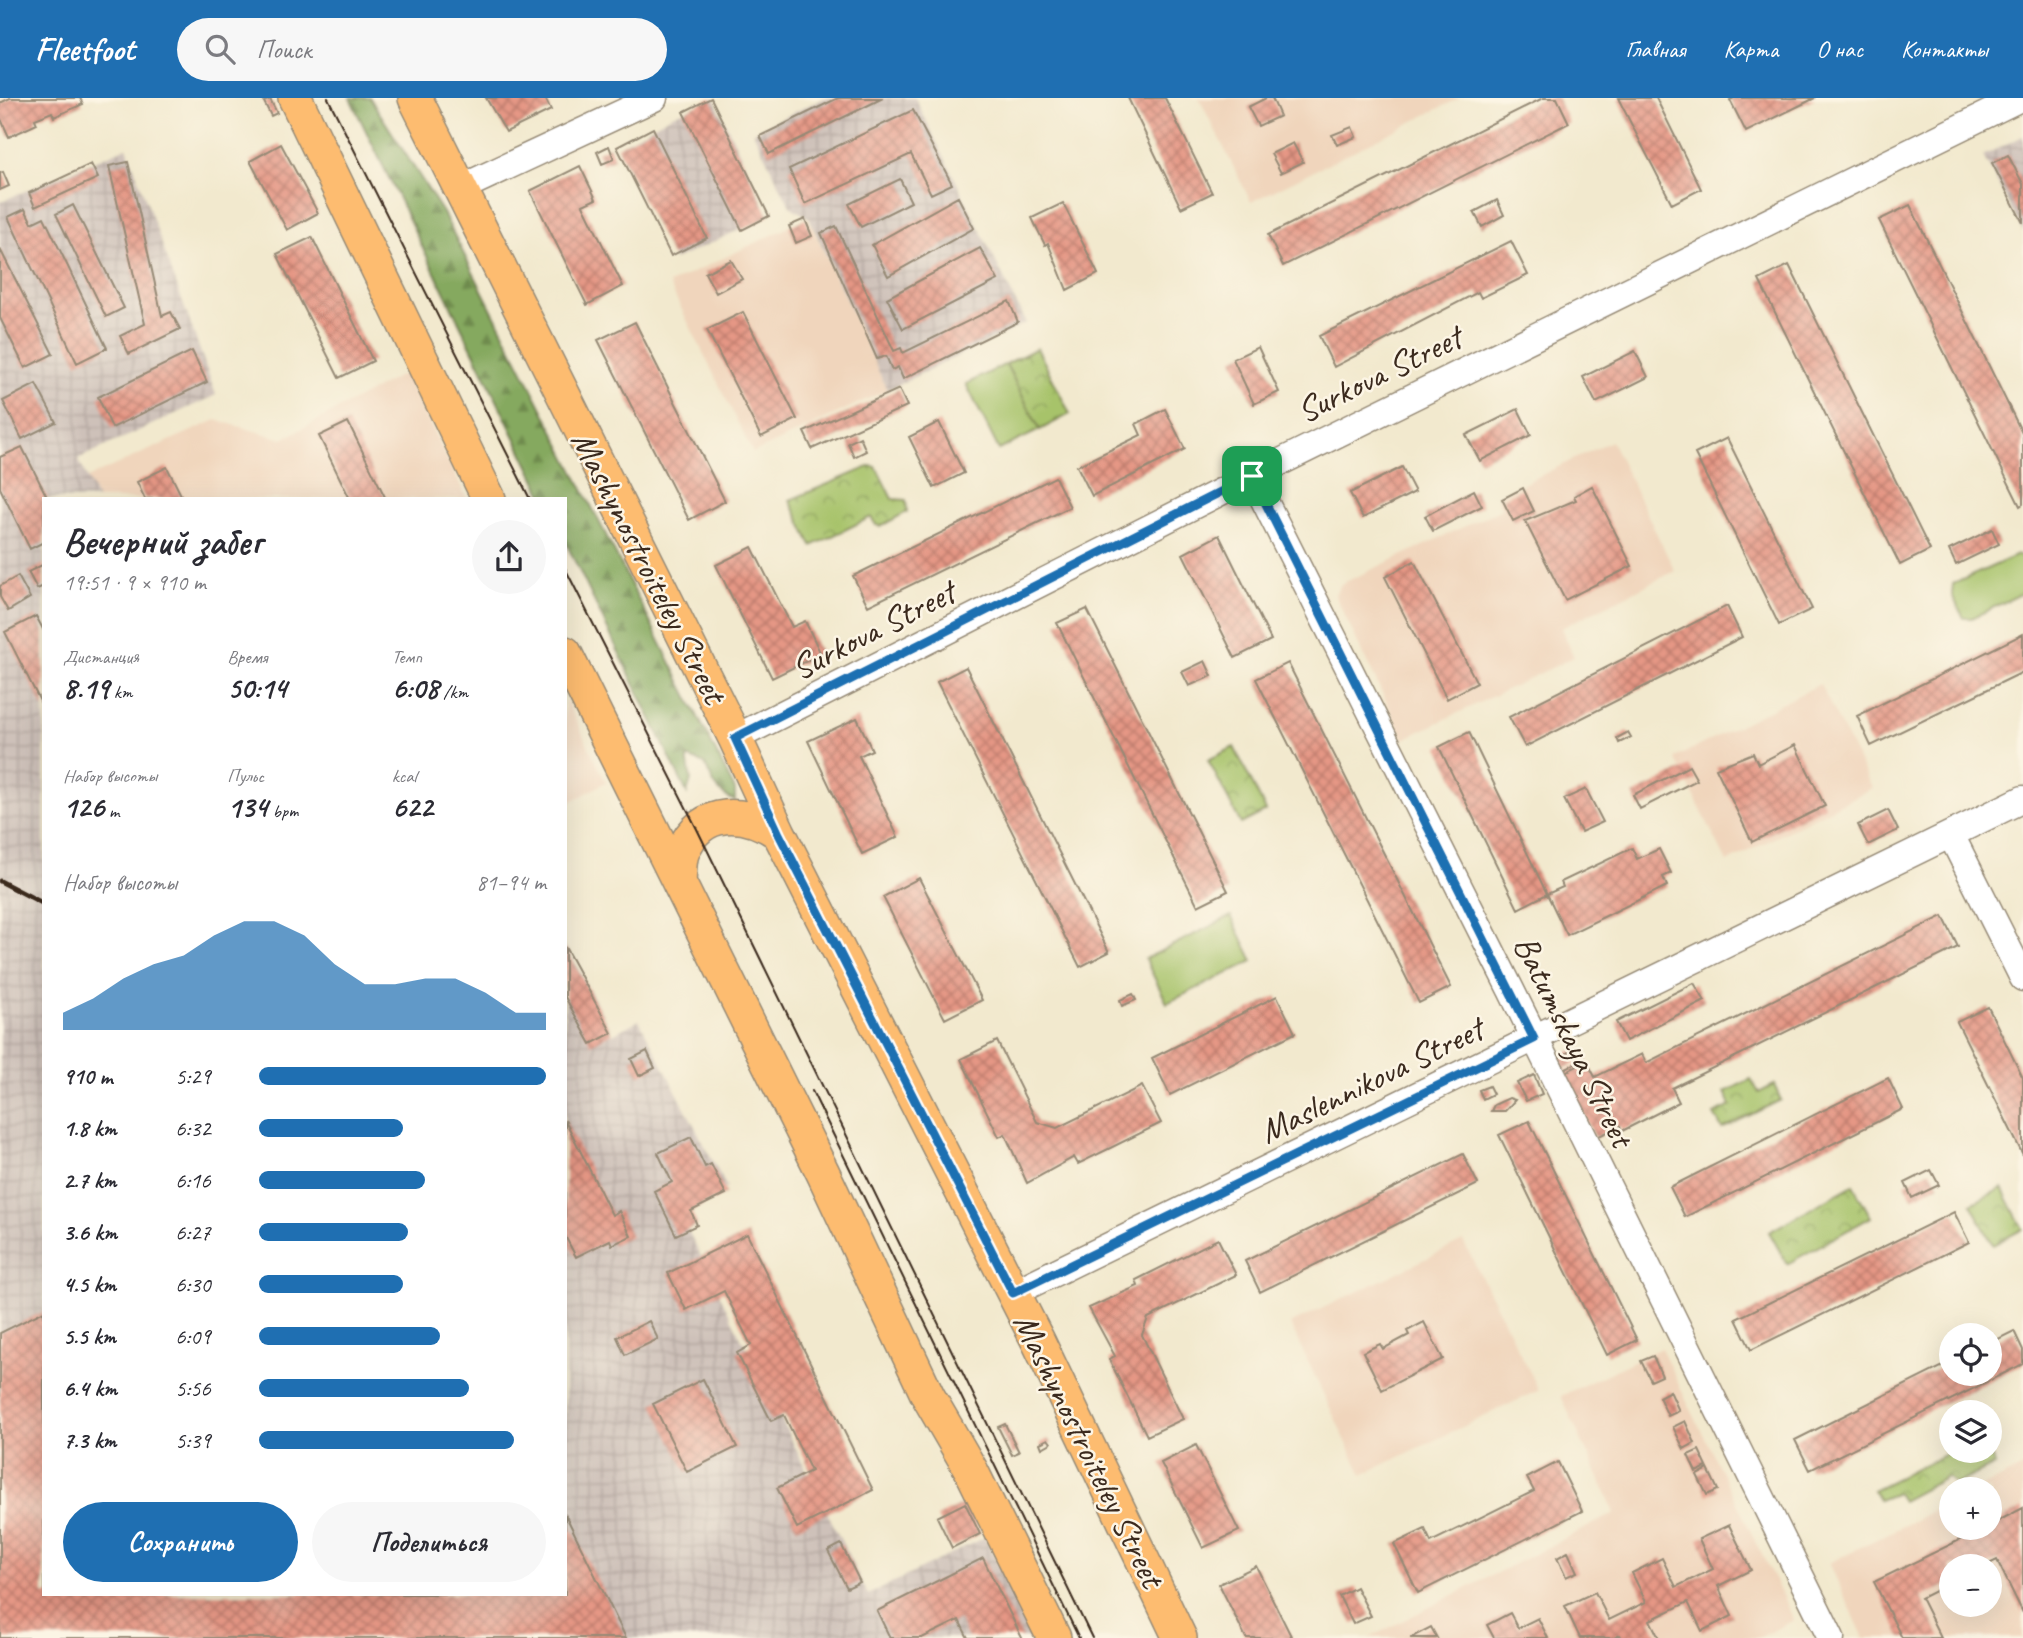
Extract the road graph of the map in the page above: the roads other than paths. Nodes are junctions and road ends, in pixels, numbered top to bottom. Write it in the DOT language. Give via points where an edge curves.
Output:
graph roads {
  1 [pos="295,98"];
  2 [pos="415,98"];
  3 [pos="654,98"];
  4 [pos="2020,98"];
  5 [pos="461,188"];
  6 [pos="1252,476"];
  7 [pos="488,497"];
  8 [pos="567,657"];
  9 [pos="735,738"];
  10 [pos="2023,799"];
  11 [pos="779,834"];
  12 [pos="1951,835"];
  13 [pos="680,883"];
  14 [pos="2023,978"];
  15 [pos="1534,1039"];
  16 [pos="1013,1293"];
  17 [pos="1172,1631"];
  18 [pos="1055,1638"];
  19 [pos="1831,1638"];
  1 -- 7 [label="main road"];
  2 -- 5 [label="main road, Mashynostroiteley Street"];
  3 -- 5 [label="street"];
  4 -- 6 [label="street, Surkova Street"];
  5 -- 9 [label="main road, Mashynostroiteley Street"];
  6 -- 9 [label="street, Surkova Street"];
  6 -- 15 [label="street, Batumskaya Street"];
  8 -- 13 [label="main road"];
  9 -- 11 [label="main road, Mashynostroiteley Street"];
  10 -- 12 [label="street, Maslennikova Street"];
  11 -- 13 [label="main road" via="744,816 725,815 710,821 697,829 682,853"];
  11 -- 16 [label="main road, Mashynostroiteley Street"];
  12 -- 14 [label="street"];
  12 -- 15 [label="street, Maslennikova Street"];
  13 -- 18 [label="main road" via="928,1396 971,1470"];
  15 -- 16 [label="street, Maslennikova Street"];
  15 -- 19 [label="street, Batumskaya Street"];
  16 -- 17 [label="main road, Mashynostroiteley Street"];
}
